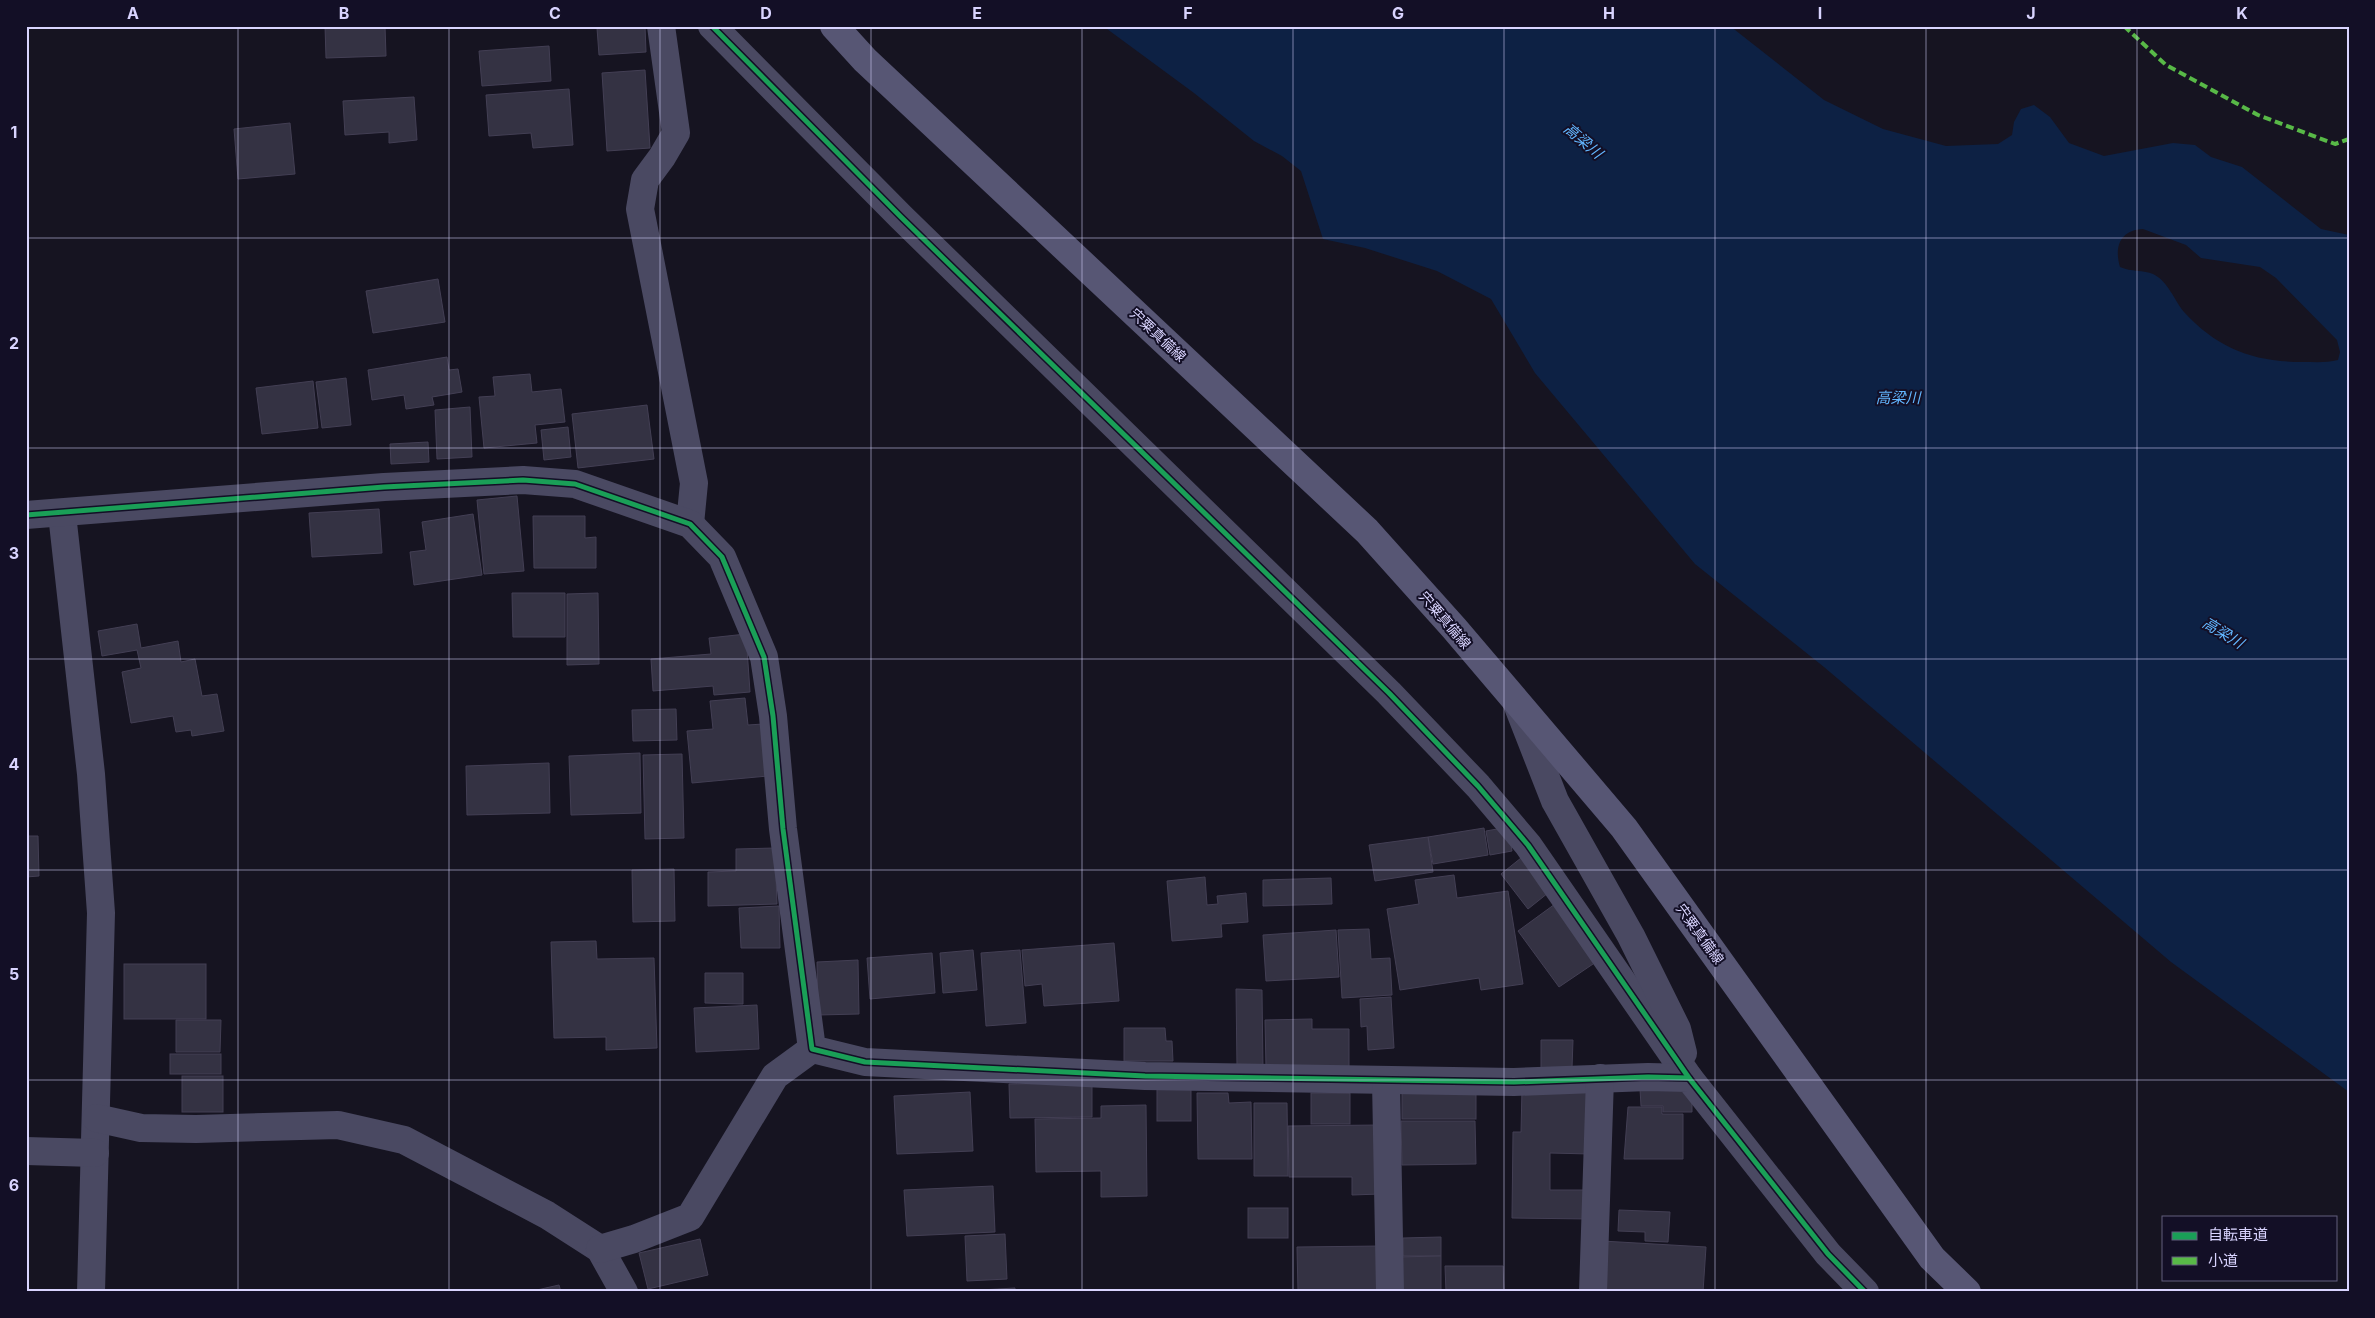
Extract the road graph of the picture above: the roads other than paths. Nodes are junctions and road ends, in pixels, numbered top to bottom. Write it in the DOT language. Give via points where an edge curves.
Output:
graph roads {
  1 [pos="661,26"];
  2 [pos="712,26"];
  3 [pos="834,26"];
  4 [pos="62,514"];
  5 [pos="26,515"];
  6 [pos="690,524"];
  7 [pos="1517,703"];
  8 [pos="812,1049"];
  9 [pos="1600,1078"];
  10 [pos="1689,1078"];
  11 [pos="1386,1081"];
  12 [pos="96,1118"];
  13 [pos="26,1151"];
  14 [pos="95,1153"];
  15 [pos="600,1249"];
  16 [pos="92,1292"];
  17 [pos="624,1292"];
  18 [pos="1390,1292"];
  19 [pos="1593,1292"];
  20 [pos="1865,1292"];
  21 [pos="1967,1292"];
  1 -- 6 [label="street" via="676,133 645,180 640,210 694,483"];
  2 -- 10 [label="street" via="901,217 1389,693 1478,786 1528,845"];
  3 -- 7 [label="main road, 宍粟真備線" via="865,60 1366,531"];
  4 -- 5 [label="street"];
  4 -- 6 [label="street" via="384,487 523,480 574,484"];
  4 -- 12 [label="street" via="91,774 101,913"];
  6 -- 8 [label="street" via="722,557 764,657"];
  7 -- 10 [label="street" via="1555,801 1631,936 1676,1029"];
  7 -- 21 [label="main road, 宍粟真備線" via="1624,828 1932,1258"];
  8 -- 11 [label="street" via="865,1062 950,1067 1145,1076"];
  8 -- 15 [label="street" via="775,1076 690,1217"];
  9 -- 10 [label="street"];
  9 -- 11 [label="street" via="1514,1082"];
  9 -- 19 [label="street"];
  10 -- 20 [label="street" via="1828,1254"];
  11 -- 18 [label="street"];
  12 -- 14 [label="street"];
  12 -- 15 [label="street" via="141,1128 338,1125 404,1140 547,1215"];
  13 -- 14 [label="street"];
  14 -- 16 [label="street"];
  15 -- 17 [label="street"];
}
